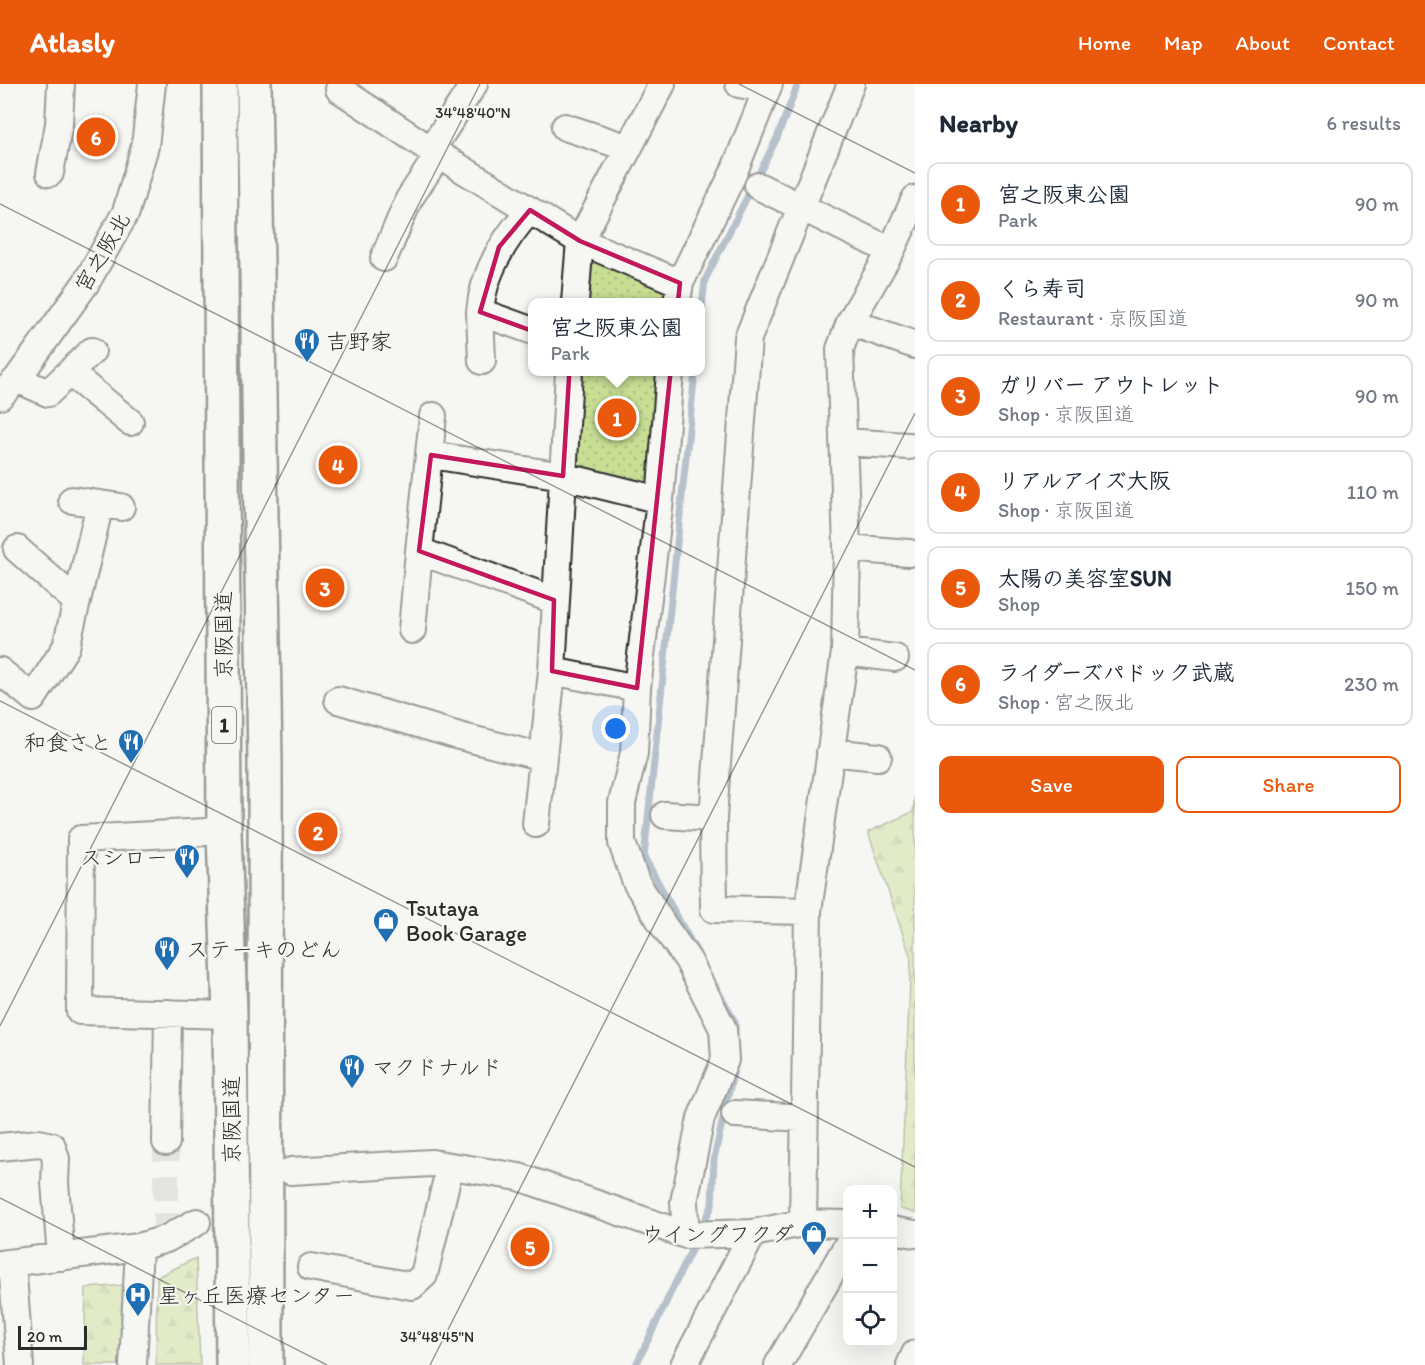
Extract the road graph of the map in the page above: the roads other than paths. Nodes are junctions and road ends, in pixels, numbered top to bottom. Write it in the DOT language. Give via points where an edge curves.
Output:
graph roads {
  1 [pos="61,84"];
  2 [pos="152,84"];
  3 [pos="220,84"];
  4 [pos="254,84"];
  5 [pos="342,84"];
  6 [pos="474,84"];
  7 [pos="662,84"];
  8 [pos="739,84"];
  9 [pos="851,84"];
  10 [pos="768,86"];
  11 [pos="566,127"];
  12 [pos="629,148"];
  13 [pos="435,152"];
  14 [pos="50,174"];
  15 [pos="758,186"];
  16 [pos="915,199"];
  17 [pos="802,207"];
  18 [pos="530,210"];
  19 [pos="580,241"];
  20 [pos="891,251"];
  21 [pos="384,258"];
  22 [pos="678,293"];
  23 [pos="575,298"];
  24 [pos="480,312"];
  25 [pos="850,321"];
  26 [pos="528,329"];
  27 [pos="915,345"];
  28 [pos="92,351"];
  29 [pos="482,361"];
  30 [pos="70,373"];
  31 [pos="569,376"];
  32 [pos="670,376"];
  33 [pos="8,388"];
  34 [pos="433,416"];
  35 [pos="130,422"];
  36 [pos="843,442"];
  37 [pos="909,446"];
  38 [pos="431,455"];
  39 [pos="562,476"];
  40 [pos="72,500"];
  41 [pos="660,500"];
  42 [pos="847,548"];
  43 [pos="17,549"];
  44 [pos="419,551"];
  45 [pos="909,553"];
  46 [pos="554,600"];
  47 [pos="76,602"];
  48 [pos="412,630"];
  49 [pos="845,652"];
  50 [pos="895,658"];
  51 [pos="0,671"];
  52 [pos="552,671"];
  53 [pos="637,688"];
  54 [pos="338,700"];
  55 [pos="830,752"];
  56 [pos="543,757"];
  57 [pos="878,757"];
  58 [pos="665,815"];
  59 [pos="713,818"];
  60 [pos="536,824"];
  61 [pos="224,831"];
  62 [pos="808,911"];
  63 [pos="168,1013"];
  64 [pos="230,1015"];
  65 [pos="735,1114"];
  66 [pos="805,1118"];
  67 [pos="166,1142"];
  68 [pos="0,1147"];
  69 [pos="450,1166"];
  70 [pos="291,1171"];
  71 [pos="197,1222"];
  72 [pos="803,1223"];
  73 [pos="843,1224"];
  74 [pos="897,1231"];
  75 [pos="753,1233"];
  76 [pos="695,1234"];
  77 [pos="915,1234"];
  78 [pos="139,1247"];
  79 [pos="843,1253"];
  80 [pos="61,1257"];
  81 [pos="6,1264"];
  82 [pos="311,1267"];
  83 [pos="915,1354"];
  84 [pos="20,1365"];
  85 [pos="133,1365"];
  86 [pos="233,1365"];
  87 [pos="266,1365"];
  88 [pos="684,1365"];
  89 [pos="778,1365"];
  90 [pos="910,1365"];
  1 -- 14 [label="street"];
  2 -- 33 [label="street, 宮之阪北" via="145,146 126,212 86,283"];
  3 -- 61 [label="highway, 京阪国道 / 1"];
  4 -- 87 [label="highway, 京阪国道 / 1" via="265,774"];
  5 -- 13 [label="street" via="339,89"];
  6 -- 13 [label="street"];
  7 -- 12 [label="street"];
  8 -- 10 [label="street"];
  9 -- 17 [label="street"];
  10 -- 22 [label="street"];
  11 -- 12 [label="street"];
  12 -- 19 [label="street"];
  13 -- 18 [label="street"];
  13 -- 21 [label="street"];
  15 -- 17 [label="street"];
  16 -- 20 [label="street"];
  17 -- 20 [label="street"];
  17 -- 59 [label="street" via="748,338"];
  18 -- 19 [label="street"];
  18 -- 24 [label="street" via="499,247"];
  19 -- 22 [label="street"];
  19 -- 23 [label="street"];
  20 -- 25 [label="street"];
  24 -- 26 [label="street"];
  24 -- 29 [label="street"];
  25 -- 27 [label="street"];
  25 -- 36 [label="street" via="840,349"];
  28 -- 30 [label="street"];
  30 -- 33 [label="street" via="48,393"];
  30 -- 35 [label="street"];
  31 -- 39 [label="street"];
  32 -- 41 [label="street"];
  34 -- 38 [label="street"];
  36 -- 37 [label="street"];
  36 -- 42 [label="street"];
  38 -- 39 [label="street"];
  38 -- 44 [label="street"];
  39 -- 41 [label="street"];
  39 -- 46 [label="street"];
  40 -- 47 [label="street" via="111,506"];
  41 -- 53 [label="street"];
  42 -- 45 [label="street"];
  42 -- 49 [label="street"];
  43 -- 47 [label="street"];
  44 -- 46 [label="street"];
  44 -- 48 [label="street"];
  46 -- 52 [label="street"];
  47 -- 51 [label="street" via="66,647 33,698"];
  49 -- 50 [label="street"];
  49 -- 55 [label="street"];
  52 -- 53 [label="street"];
  52 -- 56 [label="street"];
  53 -- 76 [label="street" via="634,753 622,803 622,843 636,882 688,960 723,1029 725,1060 701,1118 684,1202"];
  54 -- 56 [label="street"];
  55 -- 57 [label="street"];
  55 -- 62 [label="street"];
  56 -- 60 [label="street"];
  58 -- 59 [label="street"];
  59 -- 62 [label="street" via="714,909"];
  61 -- 63 [label="street" via="81,839 80,1011"];
  61 -- 64 [label="highway, 京阪国道 / 1"];
  62 -- 66 [label="street"];
  63 -- 64 [label="street"];
  63 -- 67 [label="street"];
  64 -- 86 [label="highway, 京阪国道 / 1"];
  65 -- 66 [label="street"];
  66 -- 72 [label="street"];
  68 -- 80 [label="street" via="39,1143 52,1146"];
  69 -- 70 [label="street" via="432,1163"];
  69 -- 76 [label="street" via="519,1177"];
  69 -- 82 [label="street" via="424,1275 412,1286"];
  71 -- 78 [label="street" via="166,1239"];
  72 -- 73 [label="street"];
  72 -- 75 [label="street"];
  74 -- 77 [label="street"];
  75 -- 76 [label="street"];
  75 -- 88 [label="street"];
  78 -- 80 [label="street"];
  78 -- 85 [label="street"];
  79 -- 89 [label="street"];
  80 -- 81 [label="street"];
  81 -- 84 [label="street"];
  83 -- 90 [label="street"];
}
